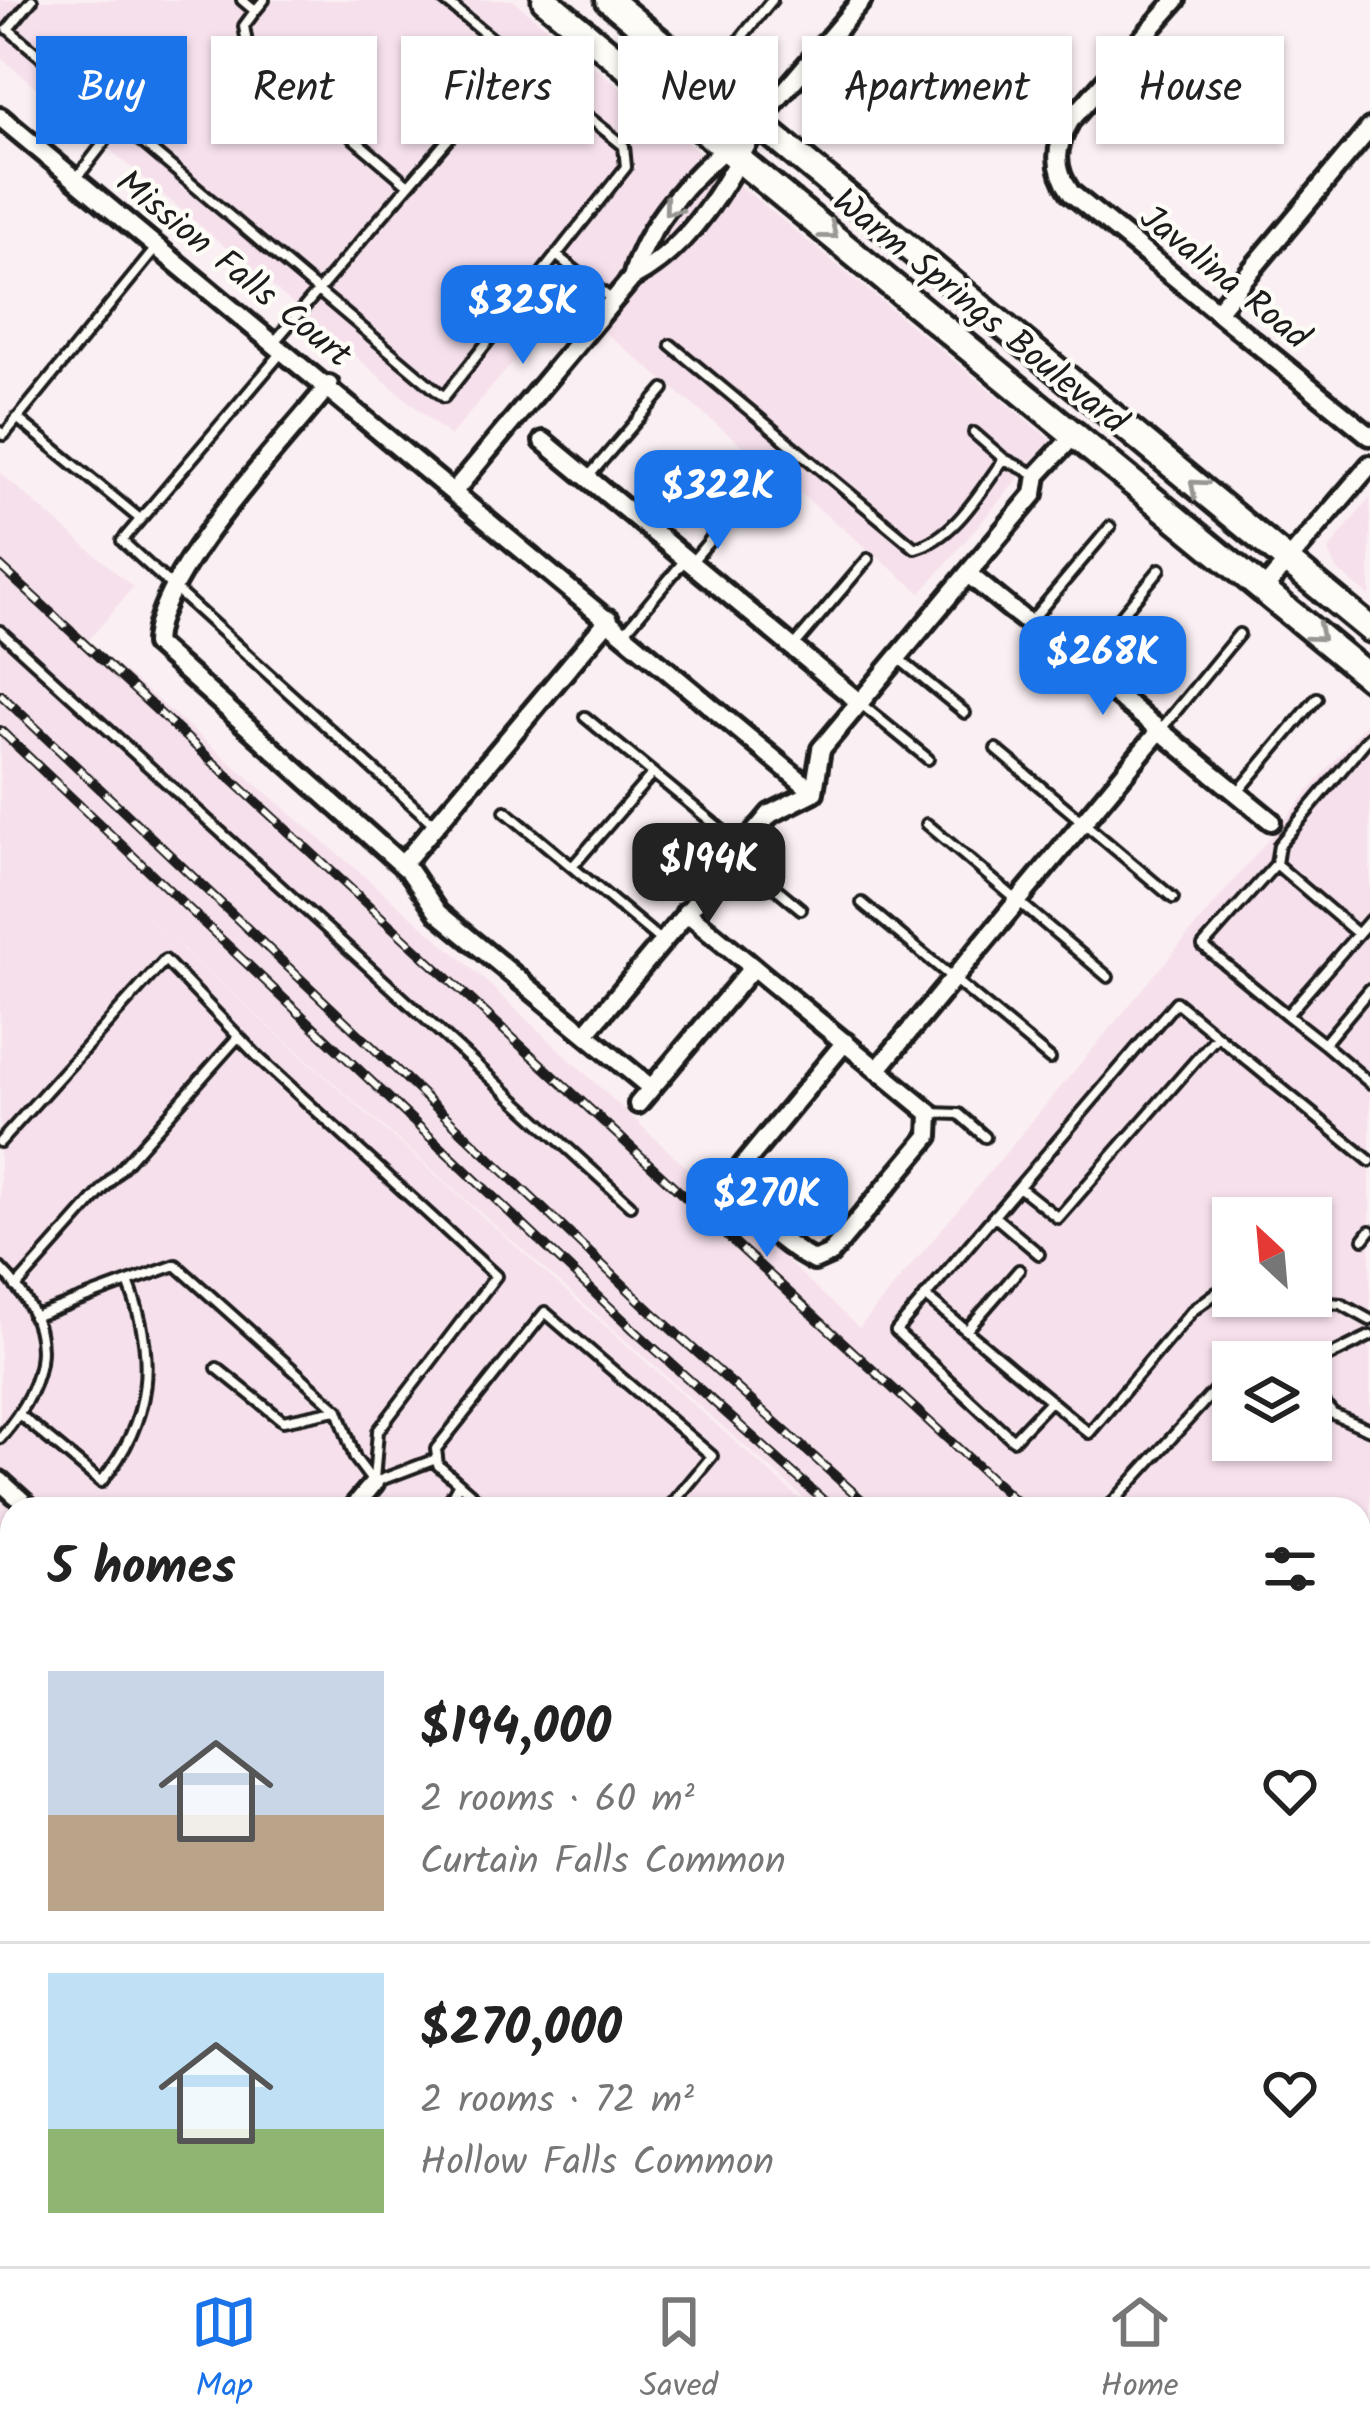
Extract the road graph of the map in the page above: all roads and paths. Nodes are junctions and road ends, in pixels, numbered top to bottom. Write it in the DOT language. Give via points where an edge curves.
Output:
graph roads {
  1 [pos="32,0"];
  2 [pos="242,0"];
  3 [pos="264,0"];
  4 [pos="444,0"];
  5 [pos="545,0"];
  6 [pos="609,0"];
  7 [pos="772,0"];
  8 [pos="862,0"];
  9 [pos="1176,0"];
  10 [pos="255,11"];
  11 [pos="489,36"];
  12 [pos="652,36"];
  13 [pos="743,36"];
  14 [pos="36,53"];
  15 [pos="778,100"];
  16 [pos="0,117"];
  17 [pos="594,122"];
  18 [pos="1370,128"];
  19 [pos="20,134"];
  20 [pos="0,139"];
  21 [pos="778,141"];
  22 [pos="104,144"];
  23 [pos="143,144"];
  24 [pos="442,144"];
  25 [pos="741,144"];
  26 [pos="733,153"];
  27 [pos="76,180"];
  28 [pos="406,184"];
  29 [pos="158,246"];
  30 [pos="556,255"];
  31 [pos="632,278"];
  32 [pos="320,292"];
  33 [pos="613,300"];
  34 [pos="1217,311"];
  35 [pos="671,344"];
  36 [pos="280,346"];
  37 [pos="329,386"];
  38 [pos="664,389"];
  39 [pos="17,418"];
  40 [pos="0,432"];
  41 [pos="1077,432"];
  42 [pos="974,433"];
  43 [pos="1370,436"];
  44 [pos="543,441"];
  45 [pos="1004,459"];
  46 [pos="1370,465"];
  47 [pos="766,473"];
  48 [pos="1037,475"];
  49 [pos="588,477"];
  50 [pos="455,490"];
  51 [pos="140,519"];
  52 [pos="1110,527"];
  53 [pos="868,559"];
  54 [pos="688,562"];
  55 [pos="1287,562"];
  56 [pos="1160,569"];
  57 [pos="968,574"];
  58 [pos="173,587"];
  59 [pos="1264,590"];
  60 [pos="609,619"];
  61 [pos="1029,623"];
  62 [pos="1370,629"];
  63 [pos="0,631"];
  64 [pos="625,632"];
  65 [pos="1239,634"];
  66 [pos="793,647"];
  67 [pos="898,658"];
  68 [pos="1080,665"];
  69 [pos="1370,678"];
  70 [pos="1317,698"];
  71 [pos="860,703"];
  72 [pos="965,713"];
  73 [pos="585,717"];
  74 [pos="1160,730"];
  75 [pos="1370,736"];
  76 [pos="996,749"];
  77 [pos="928,759"];
  78 [pos="653,773"];
  79 [pos="814,792"];
  80 [pos="1237,794"];
  81 [pos="506,811"];
  82 [pos="1271,821"];
  83 [pos="1083,823"];
  84 [pos="927,824"];
  85 [pos="437,827"];
  86 [pos="738,850"];
  87 [pos="1276,864"];
  88 [pos="402,865"];
  89 [pos="572,867"];
  90 [pos="1173,898"];
  91 [pos="1018,901"];
  92 [pos="862,902"];
  93 [pos="801,909"];
  94 [pos="686,912"];
  95 [pos="1370,920"];
  96 [pos="1358,934"];
  97 [pos="662,941"];
  98 [pos="753,968"];
  99 [pos="1108,977"];
  100 [pos="953,979"];
  101 [pos="1370,989"];
  102 [pos="1287,1016"];
  103 [pos="586,1034"];
  104 [pos="238,1036"];
  105 [pos="1217,1036"];
  106 [pos="845,1042"];
  107 [pos="1324,1044"];
  108 [pos="1049,1059"];
  109 [pos="878,1069"];
  110 [pos="1370,1083"];
  111 [pos="651,1088"];
  112 [pos="638,1104"];
  113 [pos="930,1113"];
  114 [pos="985,1137"];
  115 [pos="0,1142"];
  116 [pos="1370,1162"];
  117 [pos="1019,1186"];
  118 [pos="630,1205"];
  119 [pos="994,1216"];
  120 [pos="1039,1254"];
  121 [pos="0,1268"];
  122 [pos="1019,1270"];
  123 [pos="128,1282"];
  124 [pos="16,1288"];
  125 [pos="1212,1296"];
  126 [pos="925,1297"];
  127 [pos="1332,1303"];
  128 [pos="33,1317"];
  129 [pos="1370,1320"];
  130 [pos="966,1331"];
  131 [pos="1370,1336"];
  132 [pos="1332,1355"];
  133 [pos="217,1368"];
  134 [pos="1212,1393"];
  135 [pos="1050,1401"];
  136 [pos="338,1410"];
  137 [pos="1332,1413"];
  138 [pos="20,1415"];
  139 [pos="1370,1430"];
  140 [pos="0,1438"];
  141 [pos="436,1459"];
  142 [pos="374,1483"];
  143 [pos="458,1485"];
  144 [pos="362,1497"];
  145 [pos="452,1497"];
  146 [pos="473,1497"];
  147 [pos="678,1497"];
  148 [pos="1118,1497"];
  1 -- 14 [label="lane" via="8,29"];
  2 -- 10 [label="lane"];
  3 -- 10 [label="lane"];
  4 -- 11 [label="lane"];
  5 -- 26 [label="main road, Warm Springs Boulevard"];
  6 -- 12 [label="main road, Warm Springs Boulevard"];
  7 -- 13 [label="lane"];
  8 -- 15 [label="street"];
  9 -- 34 [label="street, Javalina Road" via="1070,121 1056,158 1071,193"];
  10 -- 28 [label="lane" via="244,26 248,49"];
  16 -- 19 [label="street, Mission Falls Court"];
  17 -- 30 [label="lane" via="624,146 626,167"];
  18 -- 34 [label="street"];
  19 -- 20 [label="lane"];
  19 -- 27 [label="street, Mission Falls Court"];
  55 -- 21 [label="main road, Warm Springs Boulevard, one-way"];
  22 -- 27 [label="lane"];
  23 -- 32 [label="lane"];
  24 -- 28 [label="lane"];
  25 -- 26 [label="street"];
  26 -- 31 [label="street, one-way" via="640,246"];
  26 -- 31 [label="street" via="729,179 659,264"];
  26 -- 41 [label="main road, Warm Springs Boulevard, one-way"];
  27 -- 29 [label="street, Mission Falls Court"];
  28 -- 32 [label="lane"];
  29 -- 36 [label="street, Mission Falls Court"];
  29 -- 39 [label="lane"];
  30 -- 32 [label="lane" via="444,397"];
  30 -- 33 [label="lane"];
  31 -- 33 [label="street"];
  32 -- 36 [label="lane"];
  33 -- 50 [label="street"];
  34 -- 43 [label="street, Javalina Road"];
  35 -- 45 [label="lane" via="915,548 952,525"];
  36 -- 37 [label="street, Mission Falls Court"];
  36 -- 51 [label="lane"];
  37 -- 50 [label="street, Mission Falls Court"];
  37 -- 58 [label="street"];
  38 -- 49 [label="lane"];
  39 -- 40 [label="lane"];
  39 -- 51 [label="lane"];
  41 -- 48 [label="street"];
  41 -- 59 [label="main road, Warm Springs Boulevard"];
  42 -- 45 [label="lane"];
  44 -- 49 [label="street"];
  45 -- 48 [label="lane"];
  46 -- 55 [label="street"];
  47 -- 54 [label="lane"];
  48 -- 57 [label="street" via="1034,494"];
  49 -- 54 [label="street"];
  50 -- 60 [label="street, Mission Falls Court"];
  51 -- 58 [label="lane" via="122,541"];
  52 -- 61 [label="lane"];
  53 -- 66 [label="lane"];
  54 -- 64 [label="lane"];
  54 -- 66 [label="street"];
  55 -- 59 [label="street"];
  55 -- 62 [label="main road, Warm Springs Boulevard"];
  56 -- 68 [label="lane"];
  57 -- 61 [label="street"];
  57 -- 67 [label="street"];
  58 -- 85 [label="lane"];
  58 -- 88 [label="street" via="155,644"];
  59 -- 69 [label="main road, Warm Springs Boulevard, one-way"];
  60 -- 64 [label="street, Mission Falls Court"];
  60 -- 85 [label="street"];
  61 -- 68 [label="street"];
  63 -- 118 [label="lane"];
  64 -- 79 [label="street, Mission Falls Court"];
  65 -- 74 [label="lane"];
  66 -- 71 [label="street"];
  67 -- 71 [label="street"];
  67 -- 72 [label="lane"];
  68 -- 74 [label="street"];
  70 -- 80 [label="lane"];
  71 -- 77 [label="lane"];
  71 -- 79 [label="street" via="821,748"];
  73 -- 78 [label="lane"];
  74 -- 80 [label="street"];
  74 -- 83 [label="street"];
  75 -- 87 [label="lane" via="1279,845"];
  76 -- 83 [label="lane"];
  78 -- 86 [label="lane"];
  78 -- 89 [label="lane"];
  79 -- 86 [label="street" via="770,814"];
  80 -- 82 [label="street"];
  81 -- 89 [label="lane"];
  83 -- 90 [label="lane"];
  83 -- 91 [label="street"];
  84 -- 91 [label="lane"];
  85 -- 88 [label="street"];
  86 -- 93 [label="lane"];
  86 -- 94 [label="street"];
  87 -- 96 [label="lane"];
  87 -- 102 [label="lane" via="1204,946"];
  88 -- 103 [label="street" via="438,913"];
  89 -- 97 [label="lane"];
  91 -- 99 [label="lane"];
  91 -- 100 [label="street"];
  92 -- 100 [label="lane"];
  94 -- 97 [label="street"];
  94 -- 98 [label="street"];
  95 -- 96 [label="lane"];
  96 -- 102 [label="lane"];
  97 -- 103 [label="street"];
  98 -- 106 [label="street"];
  98 -- 111 [label="street"];
  100 -- 108 [label="lane"];
  100 -- 109 [label="street"];
  101 -- 107 [label="lane"];
  102 -- 107 [label="lane"];
  103 -- 111 [label="street"];
  104 -- 115 [label="lane" via="165,960"];
  104 -- 124 [label="lane"];
  104 -- 142 [label="lane" via="496,1276 378,1431"];
  105 -- 116 [label="lane"];
  105 -- 117 [label="lane" via="1058,1218"];
  105 -- 117 [label="lane" via="1176,1002"];
  106 -- 109 [label="street"];
  106 -- 113 [label="street" via="735,1175 752,1210 798,1253 814,1261 830,1255 928,1136"];
  107 -- 110 [label="lane"];
  109 -- 113 [label="street"];
  111 -- 112 [label="street"];
  113 -- 114 [label="lane" via="958,1114"];
  117 -- 119 [label="lane"];
  119 -- 120 [label="lane"];
  119 -- 126 [label="lane"];
  121 -- 124 [label="lane"];
  122 -- 130 [label="lane"];
  123 -- 128 [label="lane"];
  123 -- 136 [label="lane" via="176,1265"];
  123 -- 138 [label="lane" via="146,1336 147,1388 122,1458 101,1482"];
  124 -- 128 [label="lane"];
  125 -- 135 [label="lane" via="1089,1433"];
  126 -- 130 [label="lane"];
  126 -- 135 [label="lane" via="896,1330 1013,1440"];
  127 -- 129 [label="lane"];
  128 -- 138 [label="lane" via="42,1373"];
  130 -- 135 [label="lane"];
  131 -- 132 [label="lane"];
  133 -- 136 [label="lane" via="283,1421"];
  134 -- 148 [label="lane"];
  136 -- 142 [label="lane"];
  137 -- 139 [label="lane"];
  138 -- 140 [label="lane"];
  141 -- 142 [label="lane"];
  141 -- 143 [label="lane"];
  141 -- 147 [label="lane" via="436,1448 545,1312 712,1456"];
  142 -- 144 [label="street"];
  143 -- 145 [label="lane"];
  143 -- 146 [label="lane"];
}
